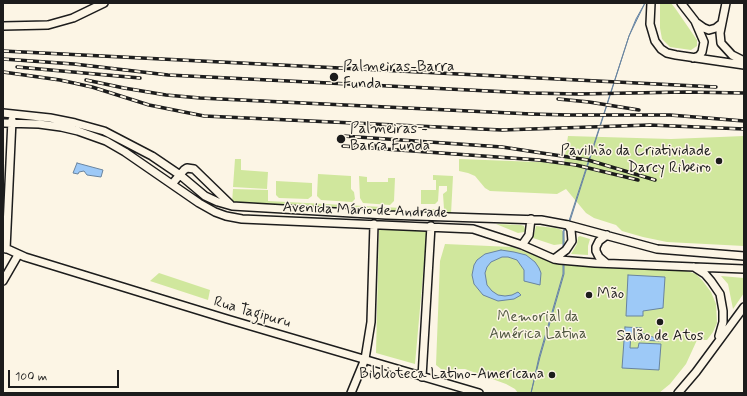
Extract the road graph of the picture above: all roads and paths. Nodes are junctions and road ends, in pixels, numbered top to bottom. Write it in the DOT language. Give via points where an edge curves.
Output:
graph roads {
  1 [pos="104,3"];
  2 [pos="651,3"];
  3 [pos="681,3"];
  4 [pos="726,3"];
  5 [pos="695,21"];
  6 [pos="721,24"];
  7 [pos="3,26"];
  8 [pos="693,58"];
  9 [pos="744,61"];
  10 [pos="744,66"];
  11 [pos="3,113"];
  12 [pos="12,114"];
  13 [pos="3,122"];
  14 [pos="12,123"];
  15 [pos="180,176"];
  16 [pos="172,184"];
  17 [pos="232,206"];
  18 [pos="531,219"];
  19 [pos="374,224"];
  20 [pos="568,224"];
  21 [pos="431,226"];
  22 [pos="607,235"];
  23 [pos="522,245"];
  24 [pos="5,248"];
  25 [pos="18,255"];
  26 [pos="744,256"];
  27 [pos="554,259"];
  28 [pos="606,263"];
  29 [pos="693,267"];
  30 [pos="744,269"];
  31 [pos="3,281"];
  32 [pos="744,307"];
  33 [pos="716,344"];
  34 [pos="365,359"];
  35 [pos="422,376"];
  36 [pos="350,393"];
  37 [pos="479,393"];
  38 [pos="678,393"];
  1 -- 7 [label="street" via="73,18 48,26"];
  2 -- 8 [label="street" via="650,24 655,41 661,49 667,53"];
  3 -- 5 [label="street"];
  4 -- 6 [label="street"];
  5 -- 6 [label="street" via="709,30"];
  5 -- 8 [label="street" via="704,42 702,52"];
  6 -- 9 [label="street" via="720,38 724,47"];
  8 -- 10 [label="street"];
  11 -- 12 [label="street, Avenida Mário de Andrade"];
  12 -- 14 [label="street"];
  12 -- 15 [label="street, Avenida Mário de Andrade" via="50,118 104,131 152,156"];
  13 -- 14 [label="street, Avenida Mário de Andrade"];
  14 -- 16 [label="street, Avenida Mário de Andrade" via="61,127 106,141"];
  14 -- 24 [label="street"];
  15 -- 16 [label="street"];
  15 -- 17 [label="street, Avenida Mário de Andrade" via="205,196"];
  15 -- 17 [label="street" via="187,168 194,169"];
  16 -- 19 [label="street, Avenida Mário de Andrade" via="199,203 226,216"];
  17 -- 18 [label="street, Avenida Mário de Andrade" via="386,215"];
  18 -- 20 [label="street, Avenida Mário de Andrade"];
  18 -- 23 [label="street" via="529,235"];
  19 -- 21 [label="street, Avenida Mário de Andrade"];
  19 -- 34 [label="street" via="371,322"];
  20 -- 22 [label="street, Avenida Mário de Andrade"];
  20 -- 27 [label="street" via="572,241 566,250"];
  21 -- 23 [label="street, Avenida Mário de Andrade" via="475,229"];
  21 -- 35 [label="street"];
  22 -- 26 [label="street, Avenida Mário de Andrade" via="671,251"];
  22 -- 28 [label="street" via="596,247 599,258"];
  23 -- 27 [label="street, Avenida Mário de Andrade"];
  24 -- 25 [label="street, Rua Tagipuru"];
  25 -- 31 [label="street"];
  25 -- 34 [label="street, Rua Tagipuru" via="227,320"];
  27 -- 28 [label="street, Avenida Mário de Andrade"];
  28 -- 29 [label="street, Avenida Mário de Andrade"];
  29 -- 30 [label="street, Avenida Mário de Andrade"];
  29 -- 33 [label="street" via="705,274 720,294 723,322"];
  32 -- 33 [label="street"];
  33 -- 38 [label="street"];
  34 -- 35 [label="street, Rua Tagipuru"];
  34 -- 36 [label="street"];
  35 -- 37 [label="street, Rua Tagipuru"];
}
